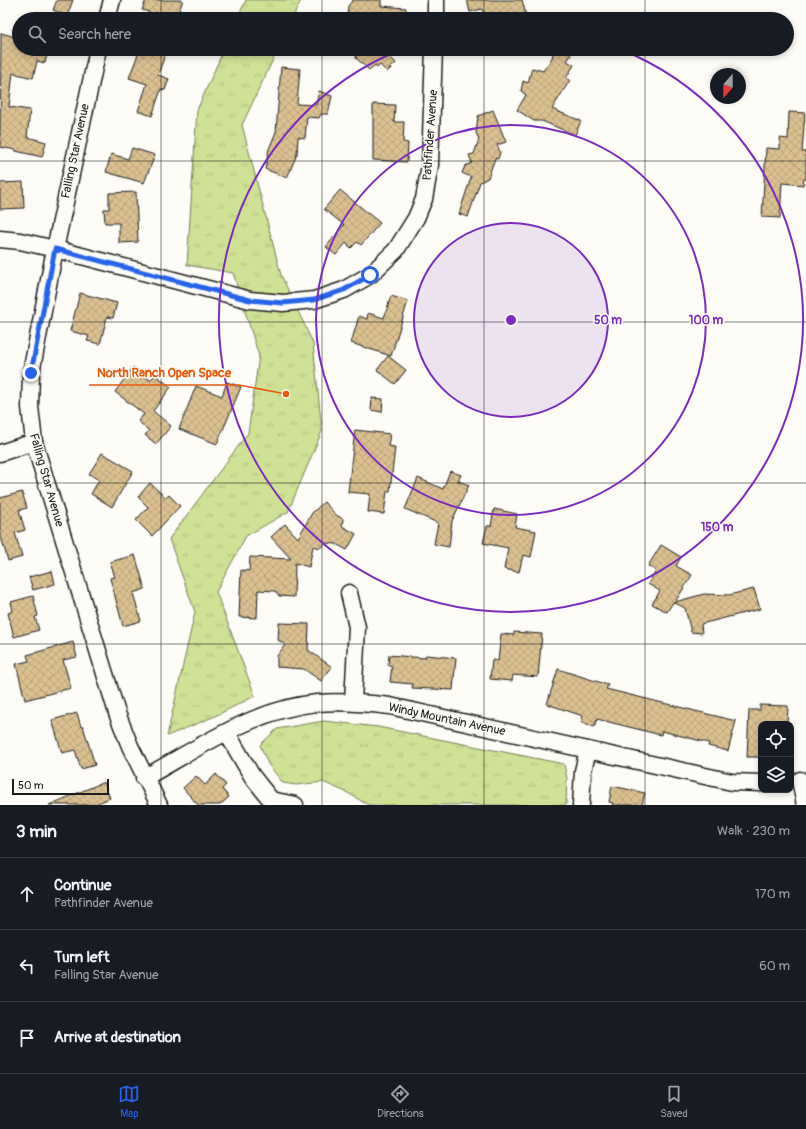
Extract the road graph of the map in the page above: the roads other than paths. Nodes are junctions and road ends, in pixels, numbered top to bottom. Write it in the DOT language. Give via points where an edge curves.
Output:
graph roads {
  1 [pos="112,0"];
  2 [pos="436,0"];
  3 [pos="109,12"];
  4 [pos="436,12"];
  5 [pos="96,56"];
  6 [pos="434,56"];
  7 [pos="0,239"];
  8 [pos="55,249"];
  9 [pos="34,442"];
  10 [pos="0,453"];
  11 [pos="349,593"];
  12 [pos="353,701"];
  13 [pos="227,733"];
  14 [pos="588,750"];
  15 [pos="144,778"];
  16 [pos="799,780"];
  17 [pos="758,783"];
  18 [pos="159,805"];
  19 [pos="295,805"];
  20 [pos="581,805"];
  21 [pos="805,805"];
  1 -- 3 [label="street"];
  2 -- 4 [label="street"];
  5 -- 8 [label="street, Falling Star Avenue"];
  6 -- 8 [label="street, Pathfinder Avenue" via="430,165 424,199 416,218 396,250 370,275 344,290 314,300 283,303 250,300"];
  7 -- 8 [label="street, Pathfinder Avenue"];
  8 -- 9 [label="street, Falling Star Avenue" via="31,373 30,407"];
  9 -- 10 [label="street"];
  9 -- 15 [label="street, Falling Star Avenue" via="117,713"];
  11 -- 12 [label="street" via="357,627"];
  12 -- 13 [label="street, Windy Mountain Avenue" via="286,708 259,717"];
  12 -- 14 [label="street, Windy Mountain Avenue" via="390,706"];
  13 -- 15 [label="street, Windy Mountain Avenue"];
  13 -- 19 [label="street" via="252,776 271,800"];
  14 -- 17 [label="street, Windy Mountain Avenue" via="732,782"];
  14 -- 20 [label="street" via="583,771"];
  15 -- 18 [label="street, Falling Star Avenue"];
  16 -- 21 [label="street"];
}
